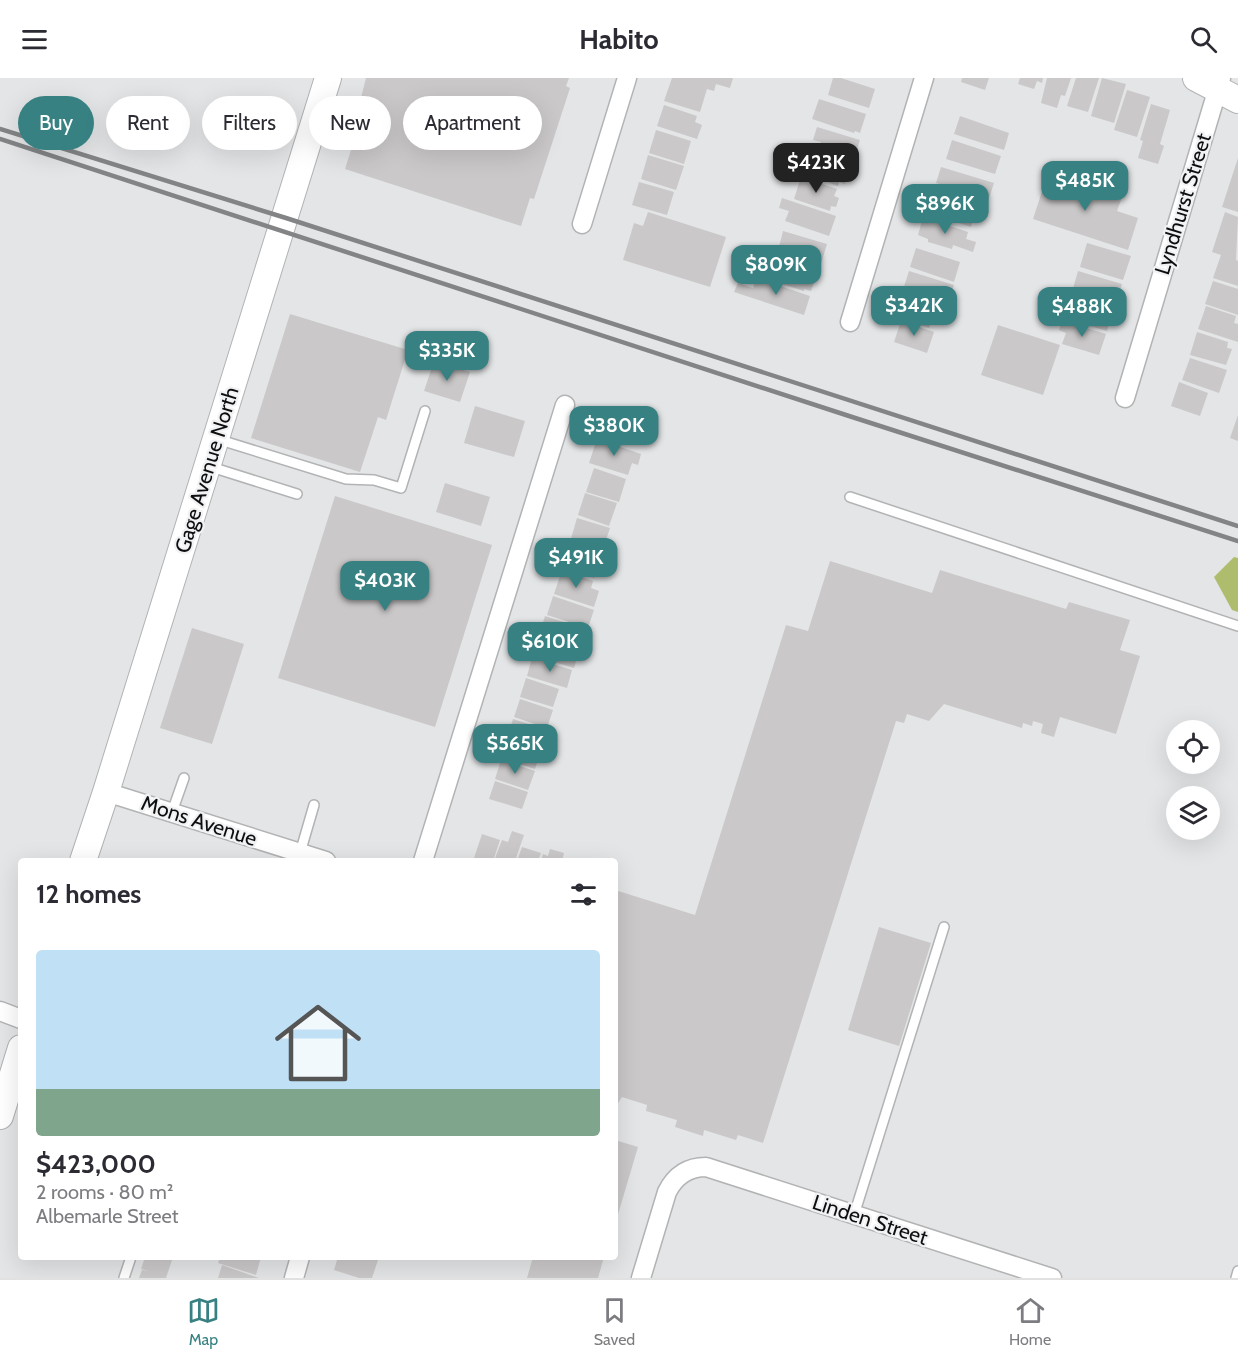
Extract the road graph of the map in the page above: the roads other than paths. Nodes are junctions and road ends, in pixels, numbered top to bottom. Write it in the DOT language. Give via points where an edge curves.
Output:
graph roads {
  1 [pos="328,78"];
  2 [pos="627,78"];
  3 [pos="924,78"];
  4 [pos="1218,86"];
  5 [pos="582,224"];
  6 [pos="850,322"];
  7 [pos="1125,398"];
  8 [pos="565,405"];
  9 [pos="425,411"];
  10 [pos="217,439"];
  11 [pos="208,466"];
  12 [pos="297,494"];
  13 [pos="850,496"];
  14 [pos="1238,626"];
  15 [pos="184,778"];
  16 [pos="106,792"];
  17 [pos="314,805"];
  18 [pos="172,812"];
  19 [pos="300,853"];
  20 [pos="84,858"];
  21 [pos="316,858"];
  22 [pos="424,858"];
  23 [pos="944,927"];
  24 [pos="0,1011"];
  25 [pos="18,1018"];
  26 [pos="18,1058"];
  27 [pos="0,1116"];
  28 [pos="854,1215"];
  29 [pos="130,1260"];
  30 [pos="299,1260"];
  31 [pos="1238,1272"];
  32 [pos="124,1278"];
  33 [pos="294,1278"];
  34 [pos="641,1278"];
  35 [pos="1052,1278"];
  36 [pos="1236,1278"];
  1 -- 10 [label="main road, Gage Avenue North"];
  2 -- 5 [label="street"];
  3 -- 6 [label="street"];
  4 -- 7 [label="street, Lyndhurst Street"];
  8 -- 22 [label="street"];
  9 -- 10 [label="lane" via="401,488 374,480 346,479"];
  10 -- 11 [label="main road, Gage Avenue North"];
  11 -- 12 [label="lane"];
  11 -- 16 [label="main road, Gage Avenue North"];
  13 -- 14 [label="lane"];
  15 -- 18 [label="lane"];
  16 -- 18 [label="street, Mons Avenue"];
  16 -- 20 [label="main road, Gage Avenue North"];
  17 -- 19 [label="lane"];
  18 -- 19 [label="street, Mons Avenue"];
  19 -- 21 [label="street, Mons Avenue"];
  23 -- 28 [label="lane"];
  24 -- 25 [label="street"];
  26 -- 27 [label="main road"];
  28 -- 34 [label="street, Linden Street" via="706,1167 688,1170 667,1192"];
  28 -- 35 [label="street, Linden Street"];
  29 -- 32 [label="lane"];
  30 -- 33 [label="street"];
  31 -- 36 [label="lane"];
}
